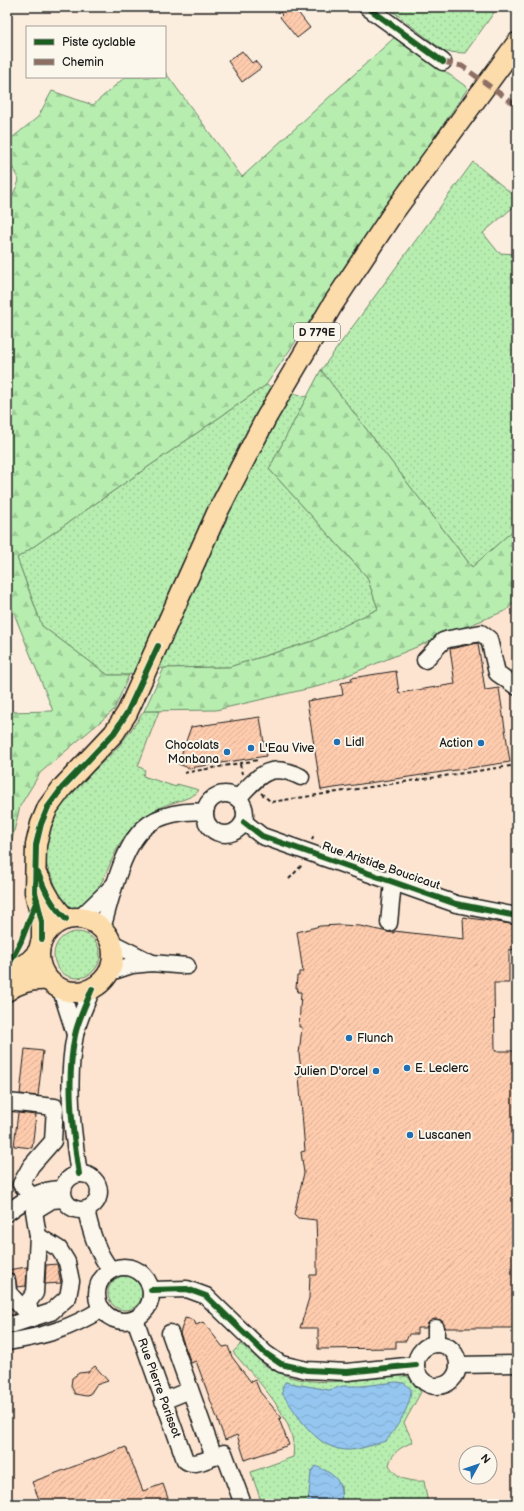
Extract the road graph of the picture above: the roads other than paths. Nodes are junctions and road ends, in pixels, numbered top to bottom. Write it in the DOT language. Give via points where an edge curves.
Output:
graph roads {
  1 [pos="367,7"];
  2 [pos="517,43"];
  3 [pos="443,62"];
  4 [pos="425,660"];
  5 [pos="517,687"];
  6 [pos="301,777"];
  7 [pos="238,798"];
  8 [pos="205,812"];
  9 [pos="244,822"];
  10 [pos="36,870"];
  11 [pos="393,882"];
  12 [pos="114,885"];
  13 [pos="517,916"];
  14 [pos="73,919"];
  15 [pos="389,924"];
  16 [pos="106,936"];
  17 [pos="40,945"];
  18 [pos="152,963"];
  19 [pos="187,966"];
  20 [pos="108,973"];
  21 [pos="7,974"];
  22 [pos="54,985"];
  23 [pos="92,989"];
  24 [pos="7,991"];
  25 [pos="75,1034"];
  26 [pos="7,1102"];
  27 [pos="79,1174"];
  28 [pos="63,1194"];
  29 [pos="32,1196"];
  30 [pos="86,1210"];
  31 [pos="7,1213"];
  32 [pos="38,1236"];
  33 [pos="111,1270"];
  34 [pos="7,1281"];
  35 [pos="151,1290"];
  36 [pos="102,1309"];
  37 [pos="31,1318"];
  38 [pos="135,1318"];
  39 [pos="9,1321"];
  40 [pos="436,1328"];
  41 [pos="170,1333"];
  42 [pos="7,1342"];
  43 [pos="436,1344"];
  44 [pos="517,1364"];
  45 [pos="416,1365"];
  46 [pos="458,1365"];
  47 [pos="190,1390"];
  48 [pos="163,1401"];
  49 [pos="214,1457"];
  50 [pos="243,1504"];
  1 -- 3 [label="street"];
  2 -- 10 [label="main road, D 779E" via="393,213 334,304 266,418 217,513 127,714 114,733 62,788 48,807 36,845"];
  4 -- 5 [label="street" via="449,638 481,633 489,640 497,673"];
  6 -- 7 [label="street" via="288,770 276,769 262,775"];
  7 -- 8 [label="street" via="227,793 216,796"];
  7 -- 9 [label="street" via="245,809"];
  8 -- 9 [label="street" via="211,828 221,833 234,832"];
  8 -- 12 [label="street" via="167,815 144,827 130,845"];
  9 -- 11 [label="street, Rue Aristide Boucicaut" via="262,836"];
  10 -- 14 [label="main road, D 779E" via="56,910"];
  10 -- 17 [label="main road, D 779E" via="35,892 42,922"];
  11 -- 13 [label="street, Rue Aristide Boucicaut" via="456,904"];
  11 -- 15 [label="street"];
  12 -- 14 [label="street"];
  12 -- 16 [label="street"];
  14 -- 16 [label="main road" via="92,922"];
  14 -- 17 [label="main road" via="52,927"];
  16 -- 18 [label="street"];
  16 -- 20 [label="main road" via="113,952"];
  17 -- 21 [label="main road" via="30,961"];
  17 -- 22 [label="main road" via="40,967"];
  18 -- 19 [label="street"];
  18 -- 20 [label="street" via="132,965"];
  20 -- 23 [label="main road"];
  22 -- 23 [label="main road" via="71,992"];
  22 -- 24 [label="main road" via="36,979"];
  22 -- 25 [label="street"];
  23 -- 25 [label="street"];
  25 -- 27 [label="street" via="70,1086 72,1130"];
  26 -- 29 [label="street" via="55,1107 53,1141 31,1166 21,1184"];
  27 -- 28 [label="street" via="68,1179"];
  27 -- 30 [label="street" via="94,1180 99,1190 98,1200"];
  28 -- 29 [label="street" via="50,1189"];
  28 -- 30 [label="street" via="70,1208"];
  28 -- 32 [label="street" via="34,1211"];
  29 -- 31 [label="street"];
  30 -- 33 [label="street" via="102,1259"];
  32 -- 37 [label="street" via="35,1293 28,1302"];
  32 -- 37 [label="street" via="59,1250 68,1262 71,1282 68,1296 51,1312"];
  33 -- 35 [label="street" via="120,1267 136,1270 146,1278"];
  33 -- 36 [label="street" via="104,1276 98,1288 98,1301"];
  34 -- 37 [label="street" via="8,1292"];
  35 -- 38 [label="street" via="148,1307"];
  35 -- 45 [label="street" via="187,1289 206,1296 265,1353 281,1364 307,1370 347,1372"];
  36 -- 38 [label="street" via="108,1316 117,1320"];
  36 -- 42 [label="street" via="70,1327 40,1337"];
  37 -- 39 [label="street"];
  38 -- 48 [label="street, Rue Pierre Parissot"];
  40 -- 43 [label="street"];
  41 -- 47 [label="street"];
  43 -- 45 [label="street" via="424,1348"];
  43 -- 46 [label="street" via="443,1345 454,1353"];
  44 -- 46 [label="street"];
  45 -- 46 [label="street" via="425,1382 437,1386 449,1382 454,1377"];
  47 -- 48 [label="street"];
  47 -- 49 [label="street"];
  48 -- 49 [label="street, Rue Pierre Parissot" via="184,1457 190,1463"];
  49 -- 50 [label="street" via="224,1453"];
}
